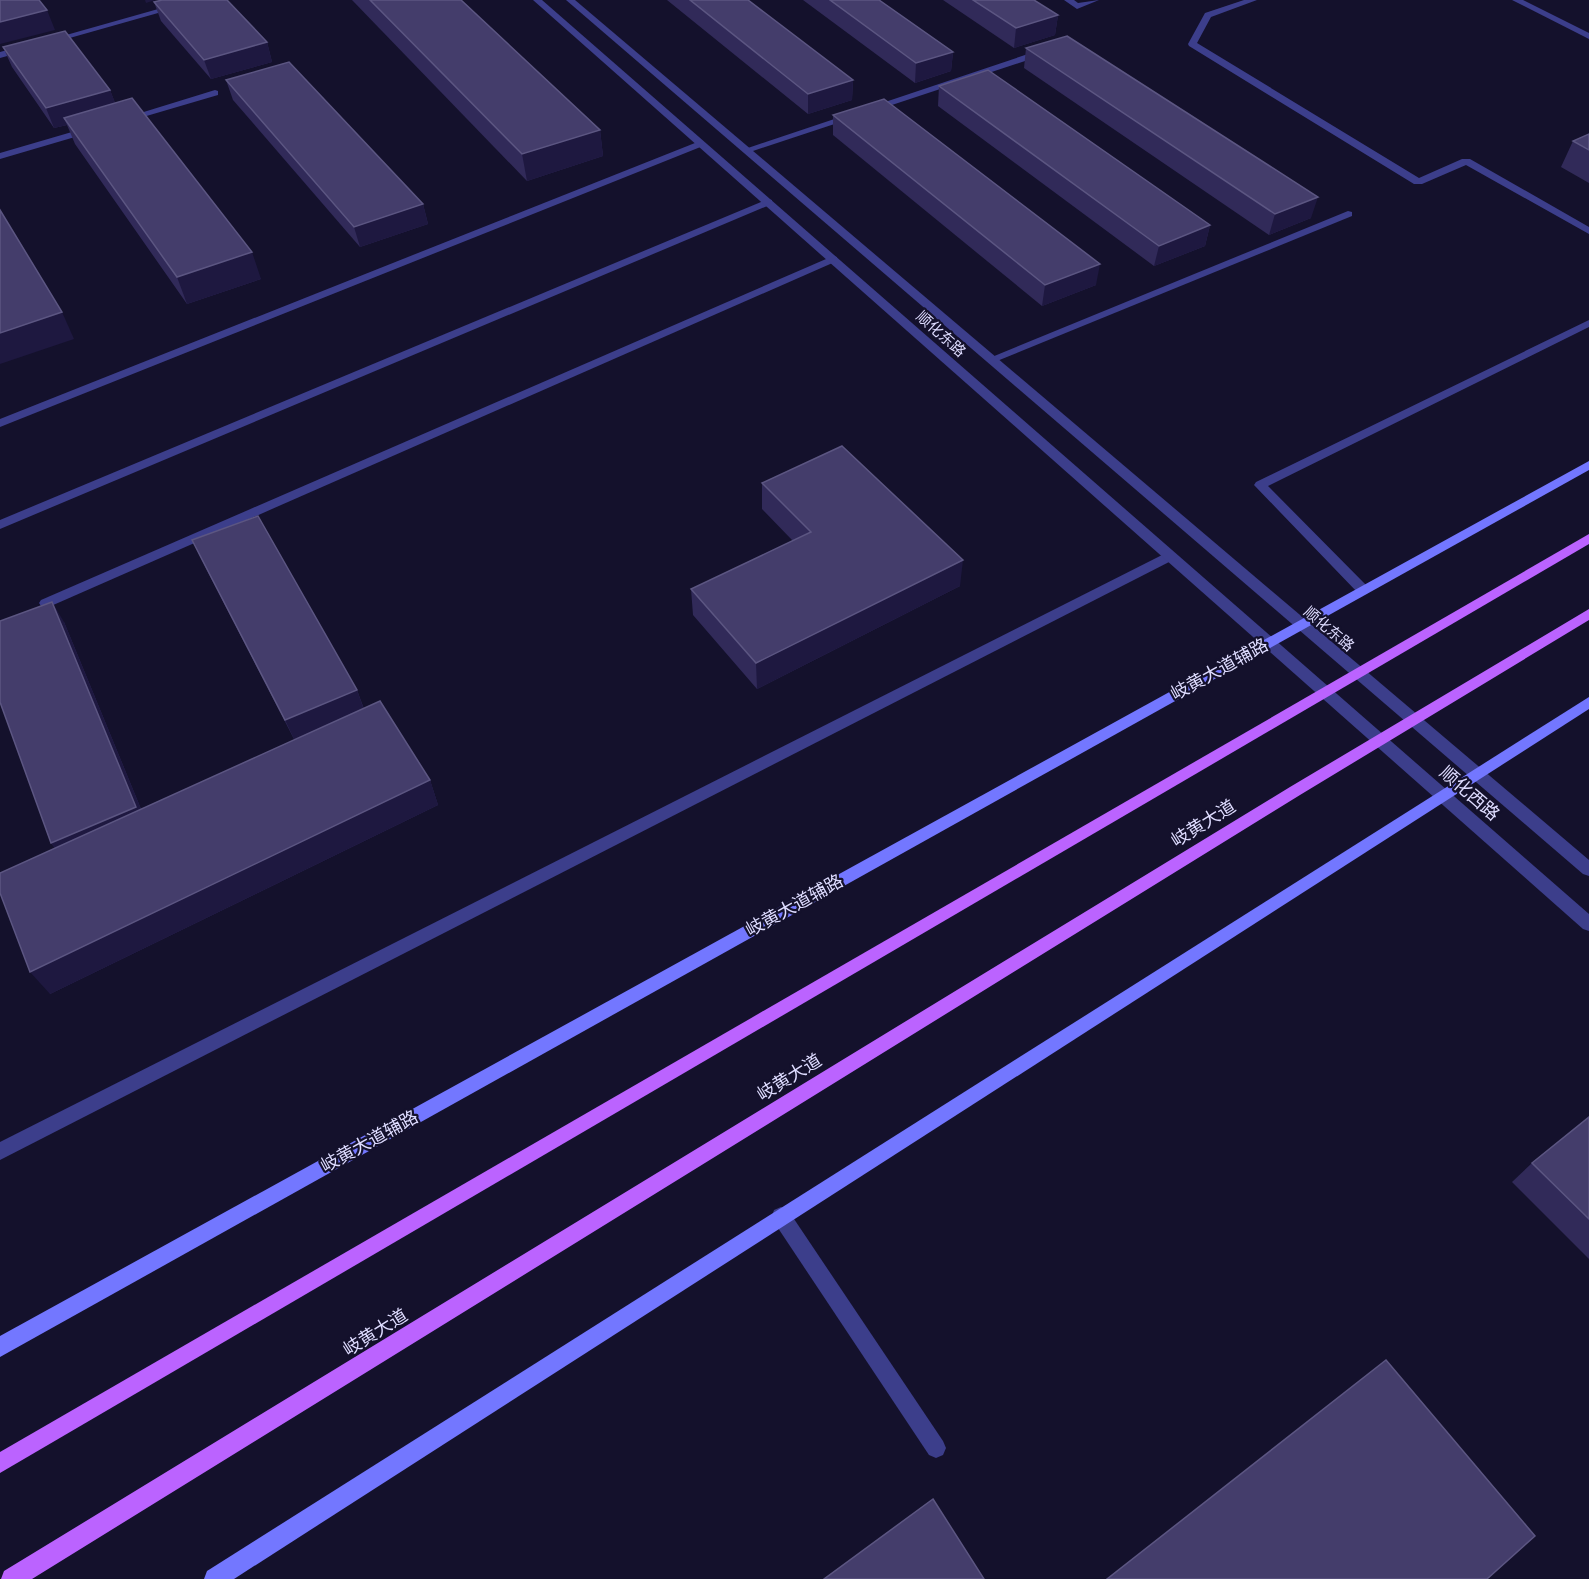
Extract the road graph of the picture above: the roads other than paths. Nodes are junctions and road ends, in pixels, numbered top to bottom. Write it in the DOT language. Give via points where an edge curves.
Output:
graph roads {
  1 [pos="200,0"];
  2 [pos="537,0"];
  3 [pos="570,0"];
  4 [pos="1068,0"];
  5 [pos="1095,0"];
  6 [pos="1253,0"];
  7 [pos="1516,0"];
  8 [pos="1589,36"];
  9 [pos="44,43"];
  10 [pos="33,46"];
  11 [pos="1048,50"];
  12 [pos="0,55"];
  13 [pos="215,93"];
  14 [pos="113,123"];
  15 [pos="102,126"];
  16 [pos="700,144"];
  17 [pos="747,150"];
  18 [pos="0,156"];
  19 [pos="768,202"];
  20 [pos="1348,214"];
  21 [pos="1589,231"];
  22 [pos="833,259"];
  23 [pos="1589,323"];
  24 [pos="993,359"];
  25 [pos="0,423"];
  26 [pos="1589,465"];
  27 [pos="0,525"];
  28 [pos="1589,538"];
  29 [pos="1168,556"];
  30 [pos="1363,590"];
  31 [pos="46,603"];
  32 [pos="1589,614"];
  33 [pos="1300,624"];
  34 [pos="1267,643"];
  35 [pos="1358,673"];
  36 [pos="1324,692"];
  37 [pos="1589,702"];
  38 [pos="1413,720"];
  39 [pos="1380,740"];
  40 [pos="1477,774"];
  41 [pos="1443,795"];
  42 [pos="1589,869"];
  43 [pos="1589,924"];
  44 [pos="0,1151"];
  45 [pos="781,1216"];
  46 [pos="0,1347"];
  47 [pos="936,1448"];
  48 [pos="0,1463"];
  49 [pos="12,1579"];
  50 [pos="215,1579"];
  1 -- 9 [label="street"];
  2 -- 16 [label="street, 顺化东路"];
  3 -- 17 [label="street, 顺化东路"];
  4 -- 5 [label="street" via="1077,6"];
  6 -- 21 [label="street" via="1208,15 1192,44 1418,182 1466,161"];
  7 -- 8 [label="street"];
  10 -- 12 [label="street"];
  11 -- 17 [label="street"];
  13 -- 14 [label="street"];
  15 -- 18 [label="street"];
  16 -- 19 [label="street, 顺化东路"];
  16 -- 25 [label="street"];
  17 -- 24 [label="street, 顺化东路"];
  19 -- 22 [label="street, 顺化东路"];
  19 -- 27 [label="street"];
  20 -- 24 [label="street"];
  22 -- 29 [label="street, 顺化东路"];
  22 -- 31 [label="street"];
  23 -- 30 [label="street" via="1260,485"];
  24 -- 33 [label="street, 顺化东路"];
  26 -- 30 [label="main road, 岐黄大道辅路"];
  28 -- 35 [label="main road"];
  29 -- 34 [label="street, 顺化东路"];
  29 -- 44 [label="street"];
  30 -- 33 [label="main road, 岐黄大道辅路"];
  32 -- 38 [label="main road, 岐黄大道"];
  33 -- 34 [label="main road, 岐黄大道辅路"];
  33 -- 35 [label="street, 顺化东路"];
  34 -- 36 [label="street, 顺化东路"];
  34 -- 46 [label="main road, 岐黄大道辅路"];
  35 -- 36 [label="main road"];
  35 -- 38 [label="street, 顺化西路"];
  36 -- 39 [label="street, 顺化西路"];
  36 -- 48 [label="main road"];
  37 -- 40 [label="main road"];
  38 -- 39 [label="main road, 岐黄大道"];
  38 -- 40 [label="street, 顺化西路"];
  39 -- 41 [label="street, 顺化西路"];
  39 -- 49 [label="main road, 岐黄大道"];
  40 -- 41 [label="main road"];
  40 -- 42 [label="street, 顺化西路"];
  41 -- 43 [label="street, 顺化西路"];
  41 -- 45 [label="main road"];
  45 -- 47 [label="street"];
  45 -- 50 [label="main road"];
}
